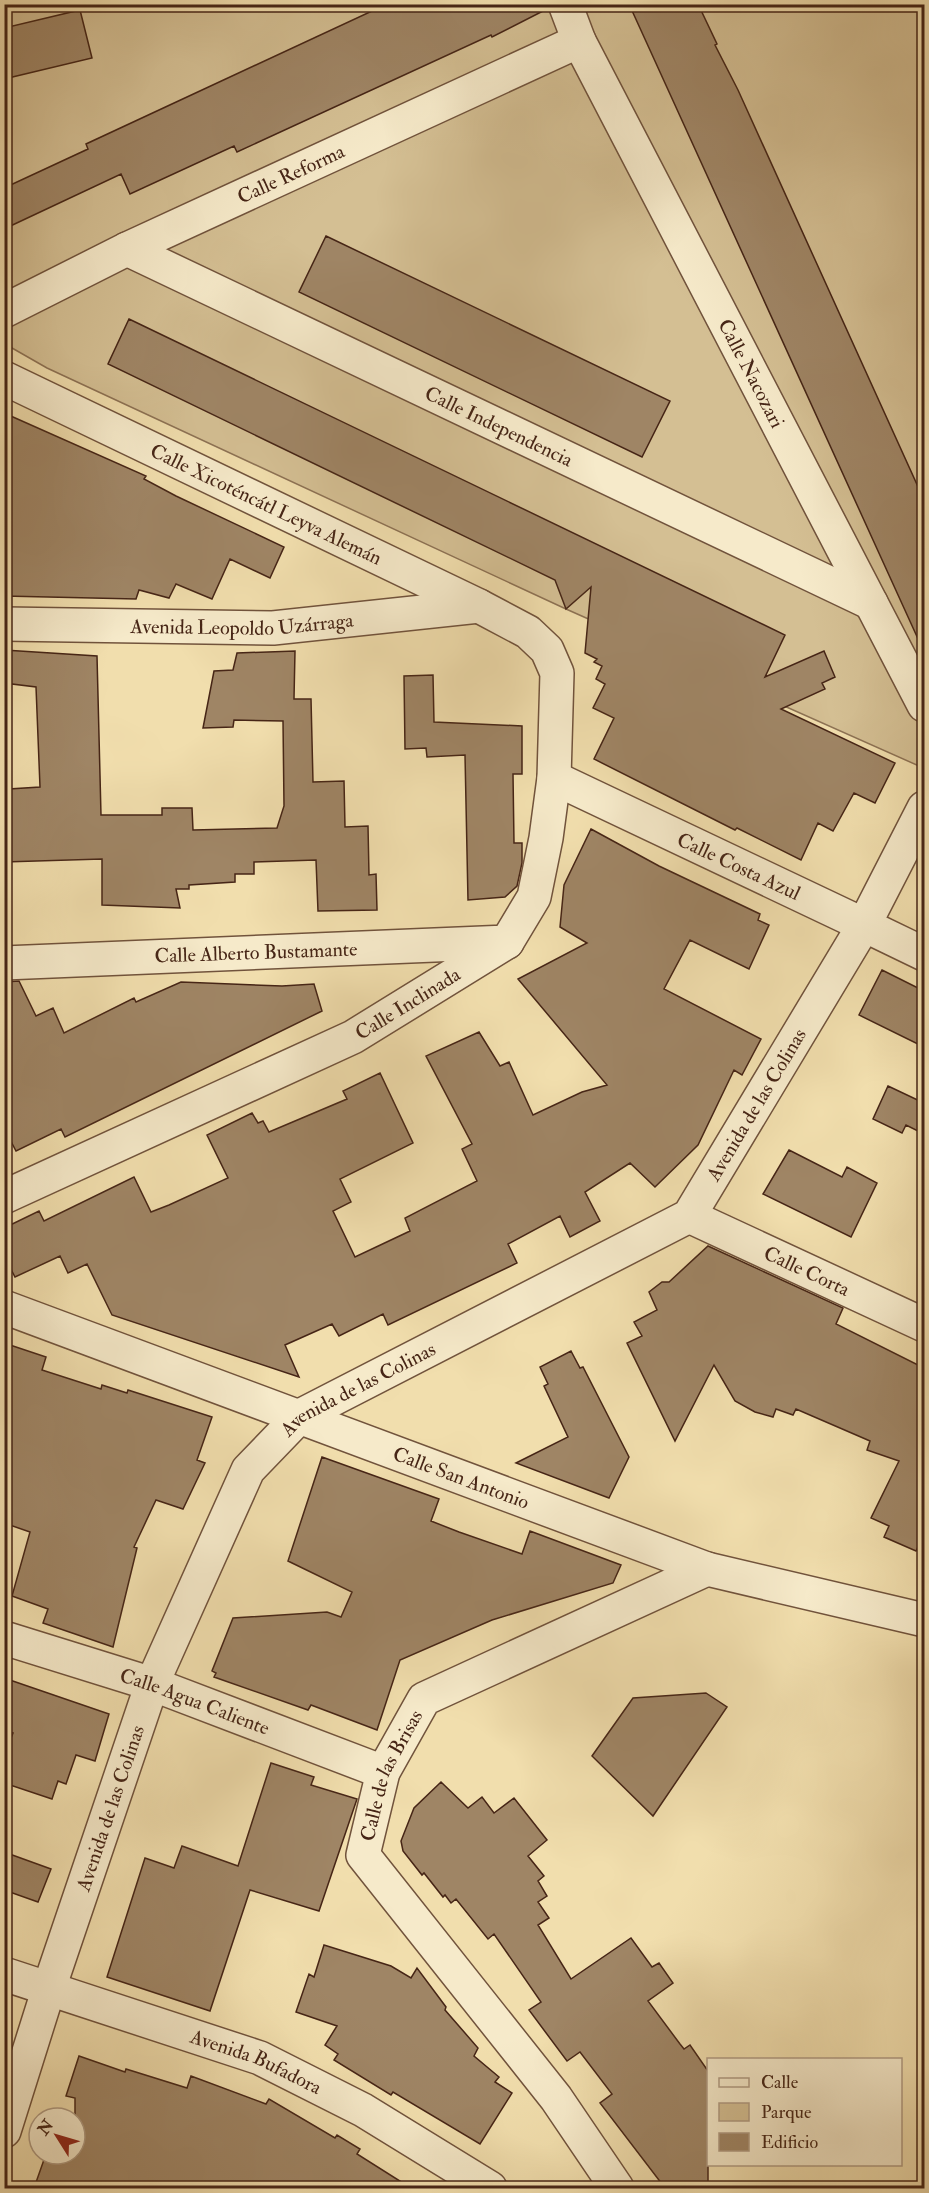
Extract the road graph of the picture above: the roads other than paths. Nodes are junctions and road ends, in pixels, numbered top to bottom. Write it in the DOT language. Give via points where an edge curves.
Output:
graph roads {
  1 [pos="565,4"];
  2 [pos="579,41"];
  3 [pos="127,249"];
  4 [pos="4,311"];
  5 [pos="4,378"];
  6 [pos="871,603"];
  7 [pos="479,606"];
  8 [pos="4,624"];
  9 [pos="528,632"];
  10 [pos="924,705"];
  11 [pos="554,778"];
  12 [pos="924,808"];
  13 [pos="864,925"];
  14 [pos="507,942"];
  15 [pos="924,954"];
  16 [pos="4,963"];
  17 [pos="4,1197"];
  18 [pos="689,1216"];
  19 [pos="4,1308"];
  20 [pos="924,1325"];
  21 [pos="300,1416"];
  22 [pos="707,1569"];
  23 [pos="924,1620"];
  24 [pos="4,1638"];
  25 [pos="152,1684"];
  26 [pos="382,1772"];
  27 [pos="4,1974"];
  28 [pos="49,1988"];
  29 [pos="4,2131"];
  30 [pos="490,2188"];
  31 [pos="617,2188"];
  1 -- 2 [label="street, Calle Nacozari"];
  2 -- 3 [label="street, Calle Reforma"];
  2 -- 6 [label="street, Calle Nacozari"];
  3 -- 4 [label="street, Calle Reforma"];
  3 -- 6 [label="street, Calle Independencia"];
  5 -- 7 [label="street, Calle Xicoténcátl Leyva Alemán"];
  6 -- 10 [label="street, Calle Nacozari"];
  7 -- 8 [label="street, Avenida Leopoldo Uzárraga" via="273,628"];
  7 -- 9 [label="street, Calle Xicoténcátl Leyva Alemán"];
  9 -- 11 [label="street, Calle Inclinada" via="547,650 557,673"];
  11 -- 13 [label="street, Calle Costa Azul"];
  11 -- 14 [label="street, Calle Inclinada" via="534,897"];
  12 -- 13 [label="street, Avenida de las Colinas"];
  13 -- 15 [label="street, Calle Costa Azul"];
  13 -- 18 [label="street, Avenida de las Colinas"];
  14 -- 16 [label="street, Calle Alberto Bustamante"];
  14 -- 17 [label="street, Calle Inclinada" via="353,1037"];
  18 -- 20 [label="street, Calle Corta"];
  18 -- 21 [label="street, Avenida de las Colinas"];
  19 -- 21 [label="street, Calle San Antonio"];
  21 -- 22 [label="street, Calle San Antonio"];
  21 -- 25 [label="street, Avenida de las Colinas" via="248,1470"];
  22 -- 23 [label="street, Calle San Antonio"];
  22 -- 26 [label="street, Calle de las Brisas" via="424,1699"];
  24 -- 25 [label="street, Calle Agua Caliente"];
  25 -- 26 [label="street, Calle Agua Caliente"];
  25 -- 28 [label="street, Avenida de las Colinas"];
  26 -- 31 [label="street, Calle de las Brisas" via="363,1855 556,2098"];
  27 -- 28 [label="street, Avenida Bufadora"];
  28 -- 29 [label="street, Avenida de las Colinas"];
  28 -- 30 [label="street, Avenida Bufadora" via="260,2058 363,2110"];
}
